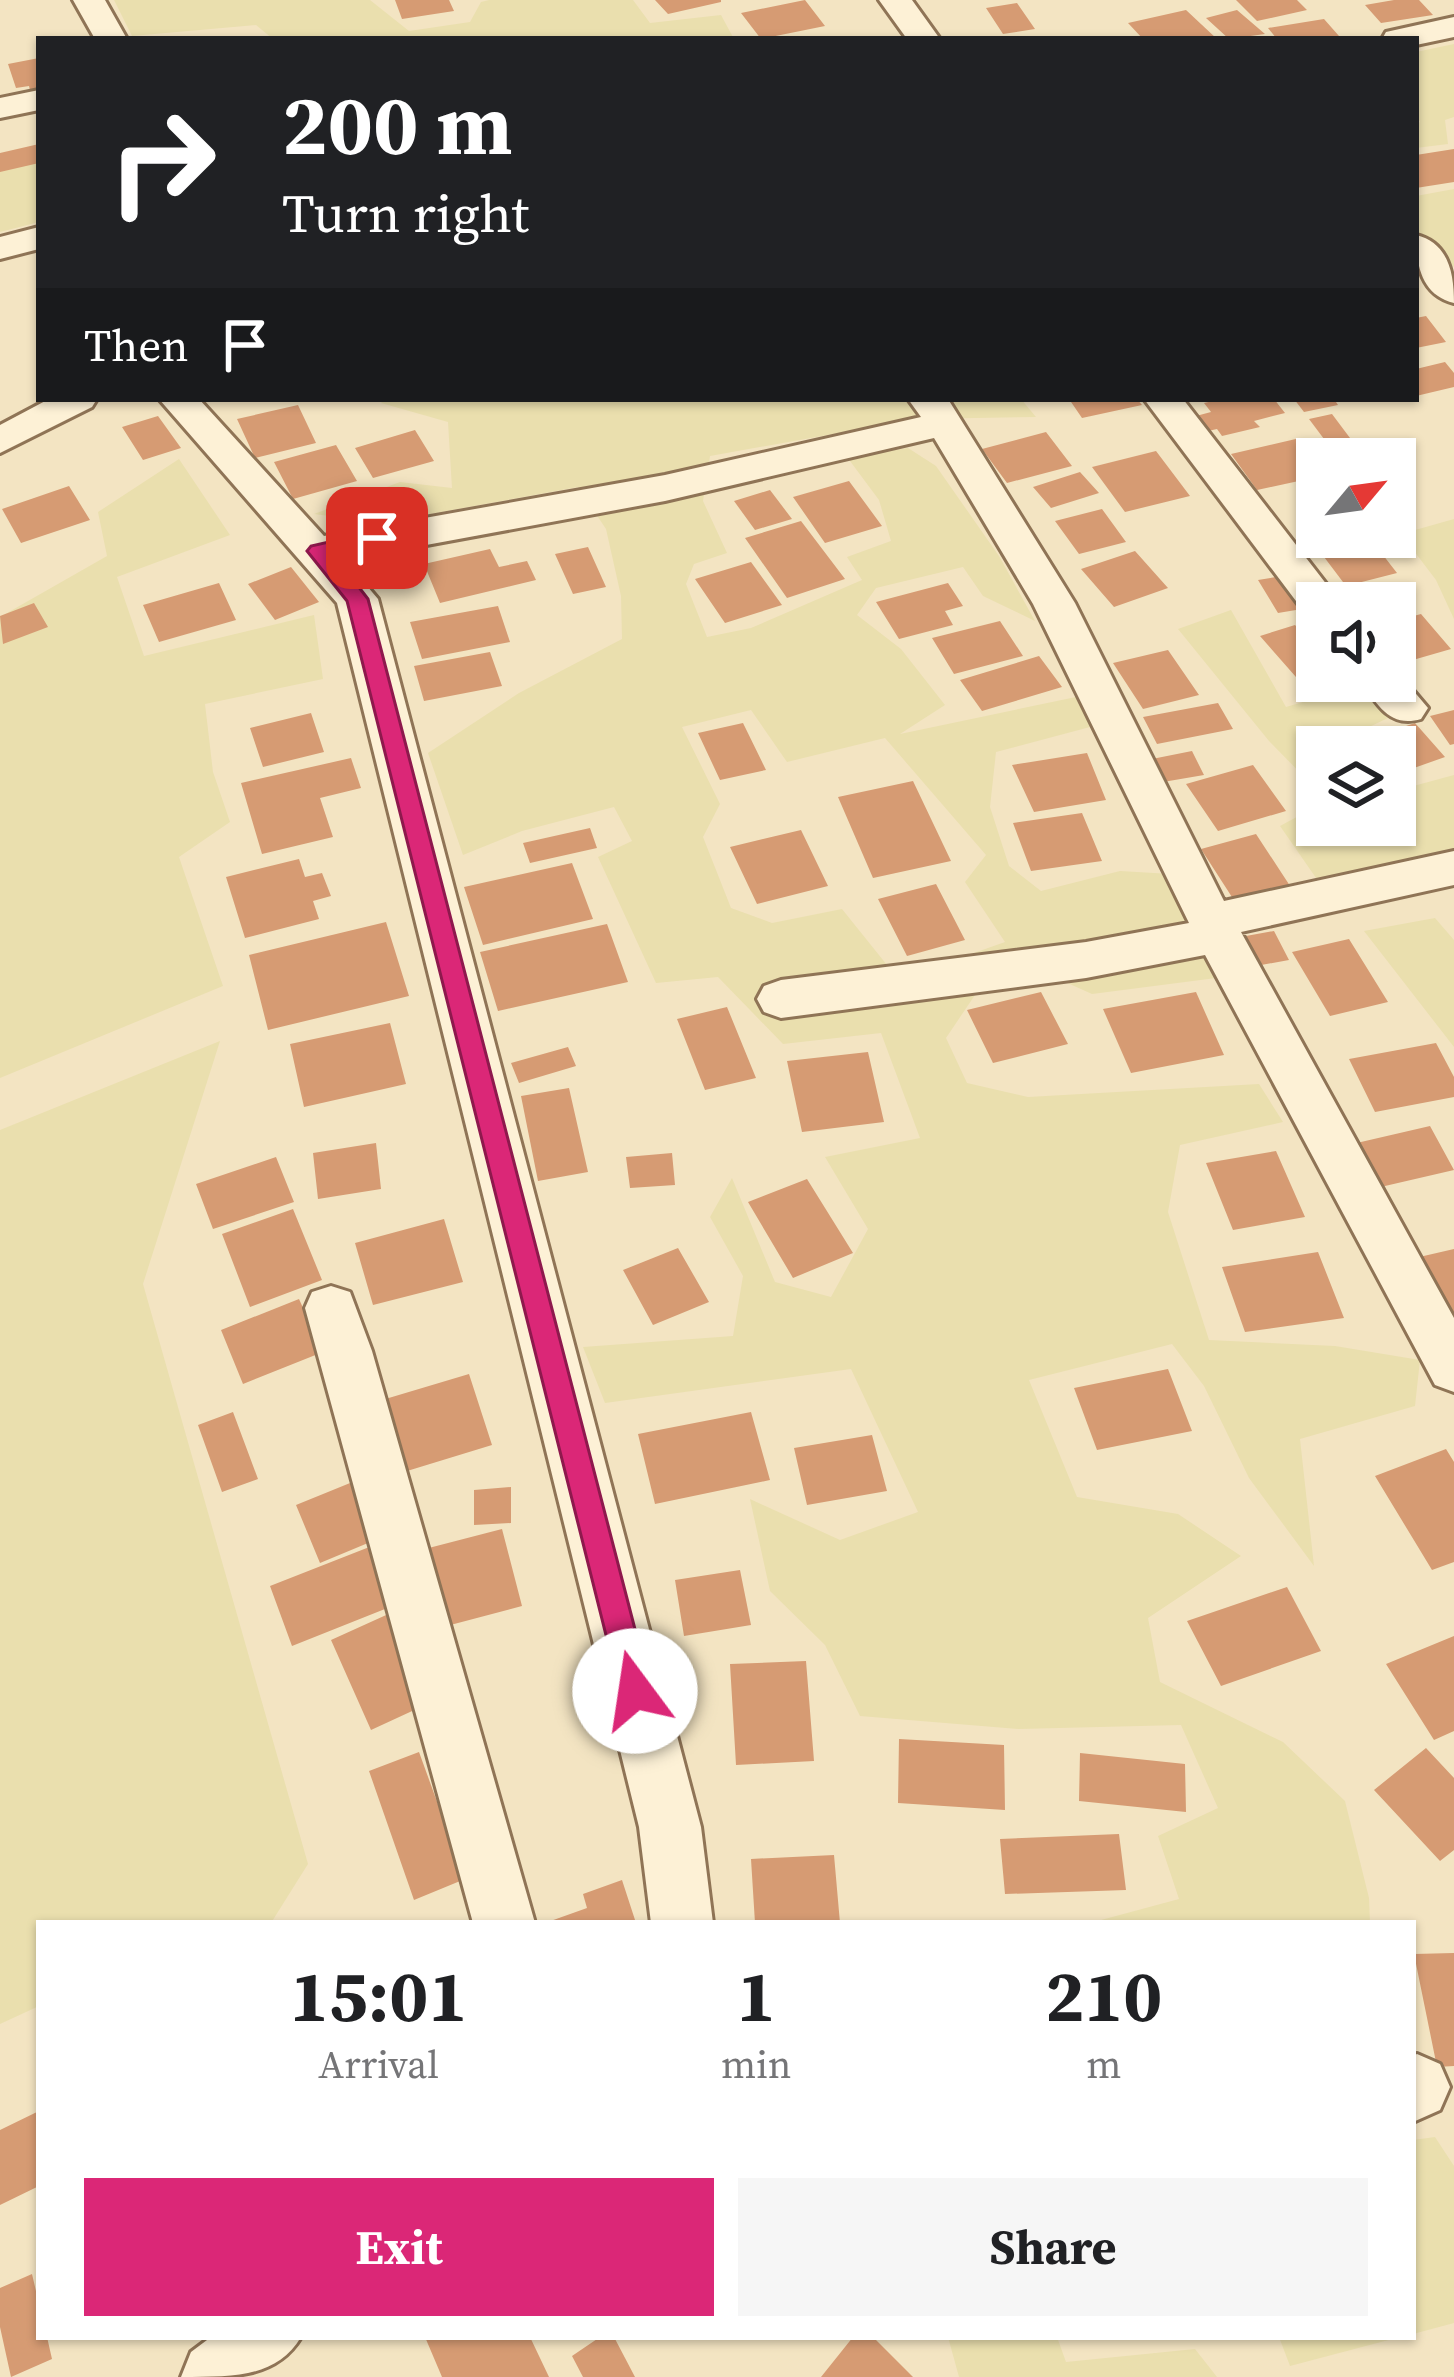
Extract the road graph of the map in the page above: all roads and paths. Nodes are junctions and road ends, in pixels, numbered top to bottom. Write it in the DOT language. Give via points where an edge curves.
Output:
graph roads {
  1 [pos="89,0"];
  2 [pos="895,0"];
  3 [pos="1454,27"];
  4 [pos="109,36"];
  5 [pos="922,36"];
  6 [pos="1412,36"];
  7 [pos="36,101"];
  8 [pos="0,108"];
  9 [pos="36,239"];
  10 [pos="0,248"];
  11 [pos="1419,250"];
  12 [pos="1454,292"];
  13 [pos="72,402"];
  14 [pos="181,402"];
  15 [pos="1165,402"];
  16 [pos="937,411"];
  17 [pos="0,441"];
  18 [pos="318,551"];
  19 [pos="1304,582"];
  20 [pos="1454,868"];
  21 [pos="1215,928"];
  22 [pos="781,1000"];
  23 [pos="331,1307"];
  24 [pos="1454,1369"];
  25 [pos="503,1920"];
  26 [pos="682,1920"];
  27 [pos="262,2340"];
  28 [pos="216,2377"];
  1 -- 4 [label="street"];
  2 -- 5 [label="street"];
  3 -- 6 [label="street"];
  7 -- 8 [label="street"];
  9 -- 10 [label="street"];
  11 -- 12 [label="street"];
  13 -- 17 [label="street"];
  14 -- 18 [label="street"];
  15 -- 19 [label="street"];
  16 -- 18 [label="street" via="688,483"];
  16 -- 21 [label="street" via="1054,603"];
  18 -- 26 [label="street" via="357,599 670,1827"];
  20 -- 21 [label="street"];
  21 -- 22 [label="street" via="1085,960"];
  21 -- 24 [label="street"];
  23 -- 25 [label="street"];
  27 -- 28 [label="street"];
}
